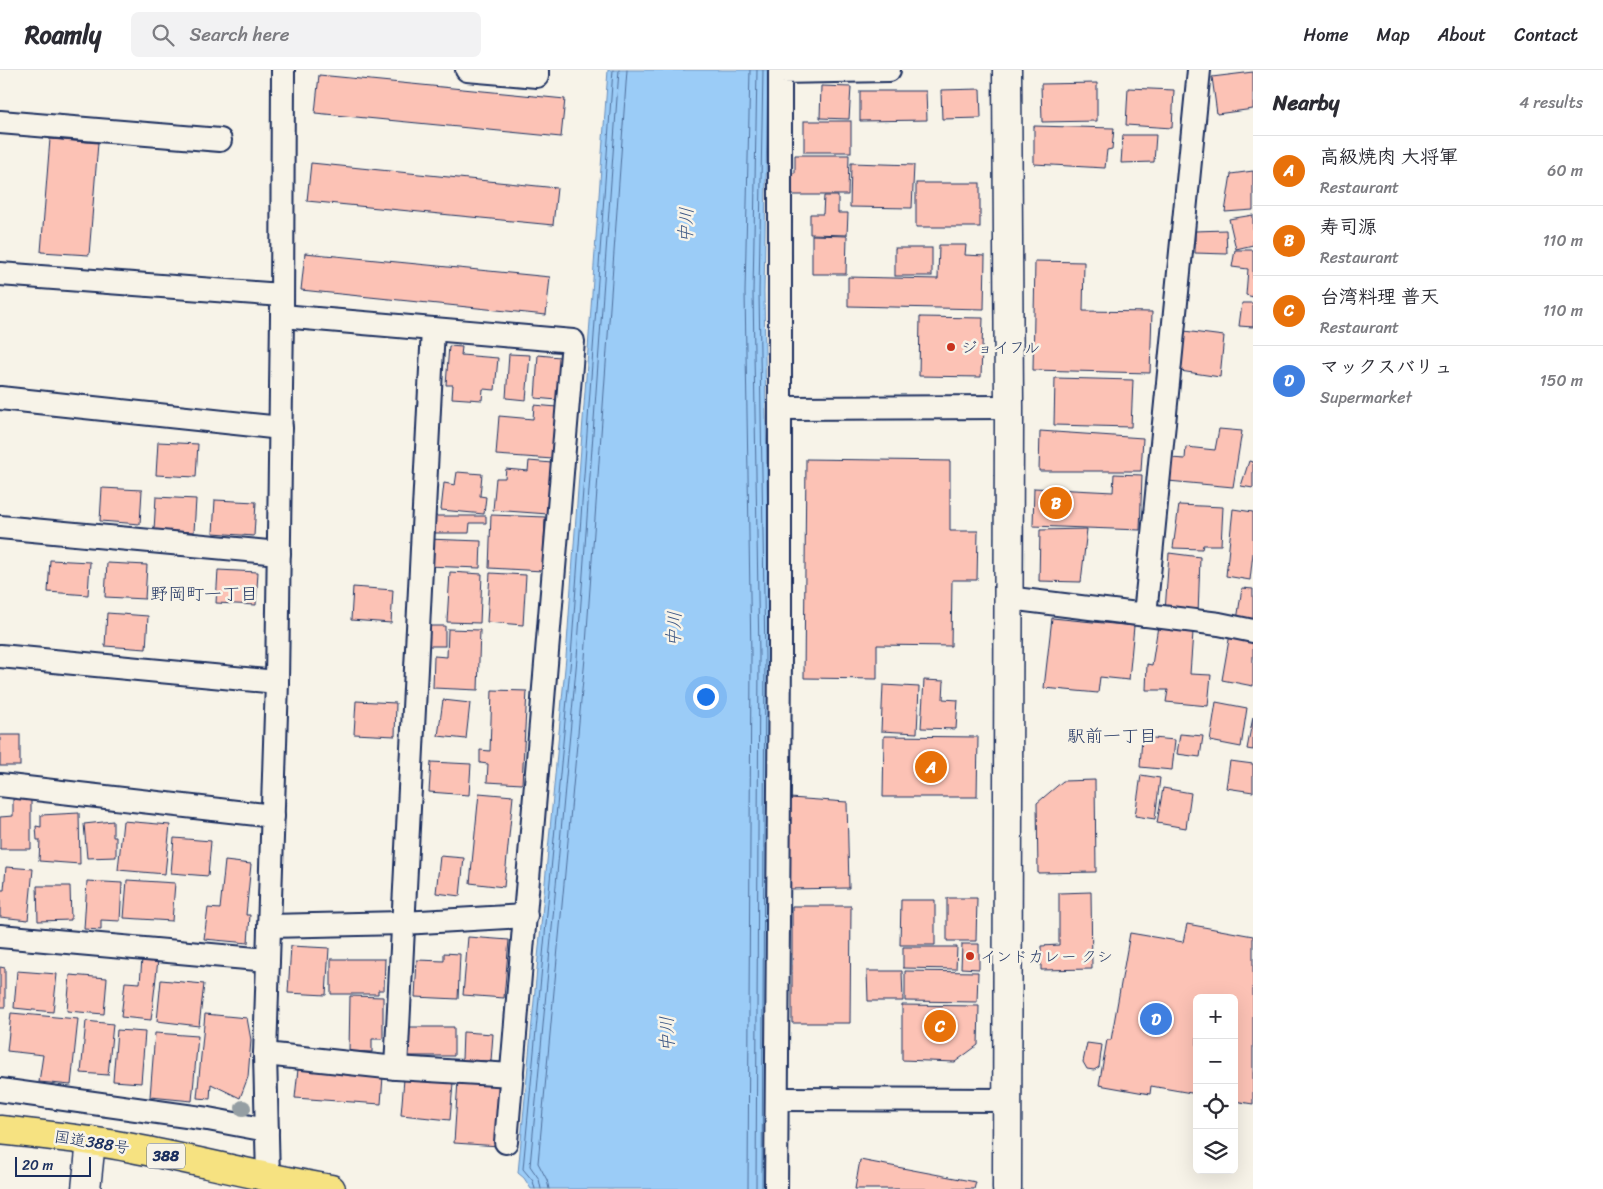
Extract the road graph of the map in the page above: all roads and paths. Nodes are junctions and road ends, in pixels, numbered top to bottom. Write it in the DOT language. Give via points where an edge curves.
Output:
graph roads {
  1 [pos="284,70"];
  2 [pos="467,70"];
  3 [pos="537,70"];
  4 [pos="889,70"];
  5 [pos="1007,70"];
  6 [pos="1199,70"];
  7 [pos="781,71"];
  8 [pos="0,122"];
  9 [pos="220,140"];
  10 [pos="0,274"];
  11 [pos="282,305"];
  12 [pos="433,329"];
  13 [pos="0,398"];
  14 [pos="1009,407"];
  15 [pos="780,408"];
  16 [pos="281,428"];
  17 [pos="0,527"];
  18 [pos="279,553"];
  19 [pos="1008,598"];
  20 [pos="1145,615"];
  21 [pos="1253,630"];
  22 [pos="0,656"];
  23 [pos="277,682"];
  24 [pos="0,785"];
  25 [pos="273,816"];
  26 [pos="526,916"];
  27 [pos="403,923"];
  28 [pos="269,926"];
  29 [pos="0,936"];
  30 [pos="268,960"];
  31 [pos="265,1054"];
  32 [pos="396,1068"];
  33 [pos="512,1075"];
  34 [pos="0,1090"];
  35 [pos="777,1099"];
  36 [pos="1007,1100"];
  37 [pos="0,1130"];
  38 [pos="267,1130"];
  39 [pos="91,1141"];
  40 [pos="506,1142"];
  41 [pos="268,1178"];
  42 [pos="86,1189"];
  43 [pos="331,1189"];
  44 [pos="776,1189"];
  45 [pos="1007,1189"];
  1 -- 11 [label="street"];
  2 -- 3 [label="street" via="537,76"];
  4 -- 7 [label="street"];
  5 -- 14 [label="street"];
  6 -- 20 [label="street"];
  7 -- 15 [label="street"];
  8 -- 9 [label="street"];
  10 -- 11 [label="street"];
  11 -- 12 [label="street"];
  11 -- 16 [label="street"];
  12 -- 26 [label="street" via="573,341"];
  12 -- 27 [label="street"];
  13 -- 16 [label="street"];
  14 -- 15 [label="street"];
  14 -- 19 [label="street"];
  15 -- 35 [label="street"];
  16 -- 18 [label="street"];
  17 -- 18 [label="street"];
  18 -- 23 [label="street"];
  19 -- 20 [label="street"];
  19 -- 36 [label="street"];
  20 -- 21 [label="street"];
  22 -- 23 [label="street"];
  23 -- 25 [label="street"];
  24 -- 25 [label="street"];
  25 -- 28 [label="street"];
  26 -- 27 [label="street"];
  26 -- 33 [label="street"];
  27 -- 28 [label="street"];
  27 -- 32 [label="street"];
  28 -- 30 [label="street"];
  29 -- 30 [label="street"];
  30 -- 31 [label="street"];
  31 -- 32 [label="street"];
  31 -- 38 [label="street"];
  32 -- 33 [label="street"];
  33 -- 40 [label="street"];
  34 -- 38 [label="street"];
  35 -- 36 [label="street"];
  35 -- 44 [label="street"];
  36 -- 45 [label="street"];
  37 -- 39 [label="highway, 国道388号 / 388"];
  38 -- 41 [label="street"];
  39 -- 41 [label="highway, 国道388号 / 388"];
  39 -- 42 [label="street"];
  41 -- 43 [label="highway, 国道388号 / 388"];
}
